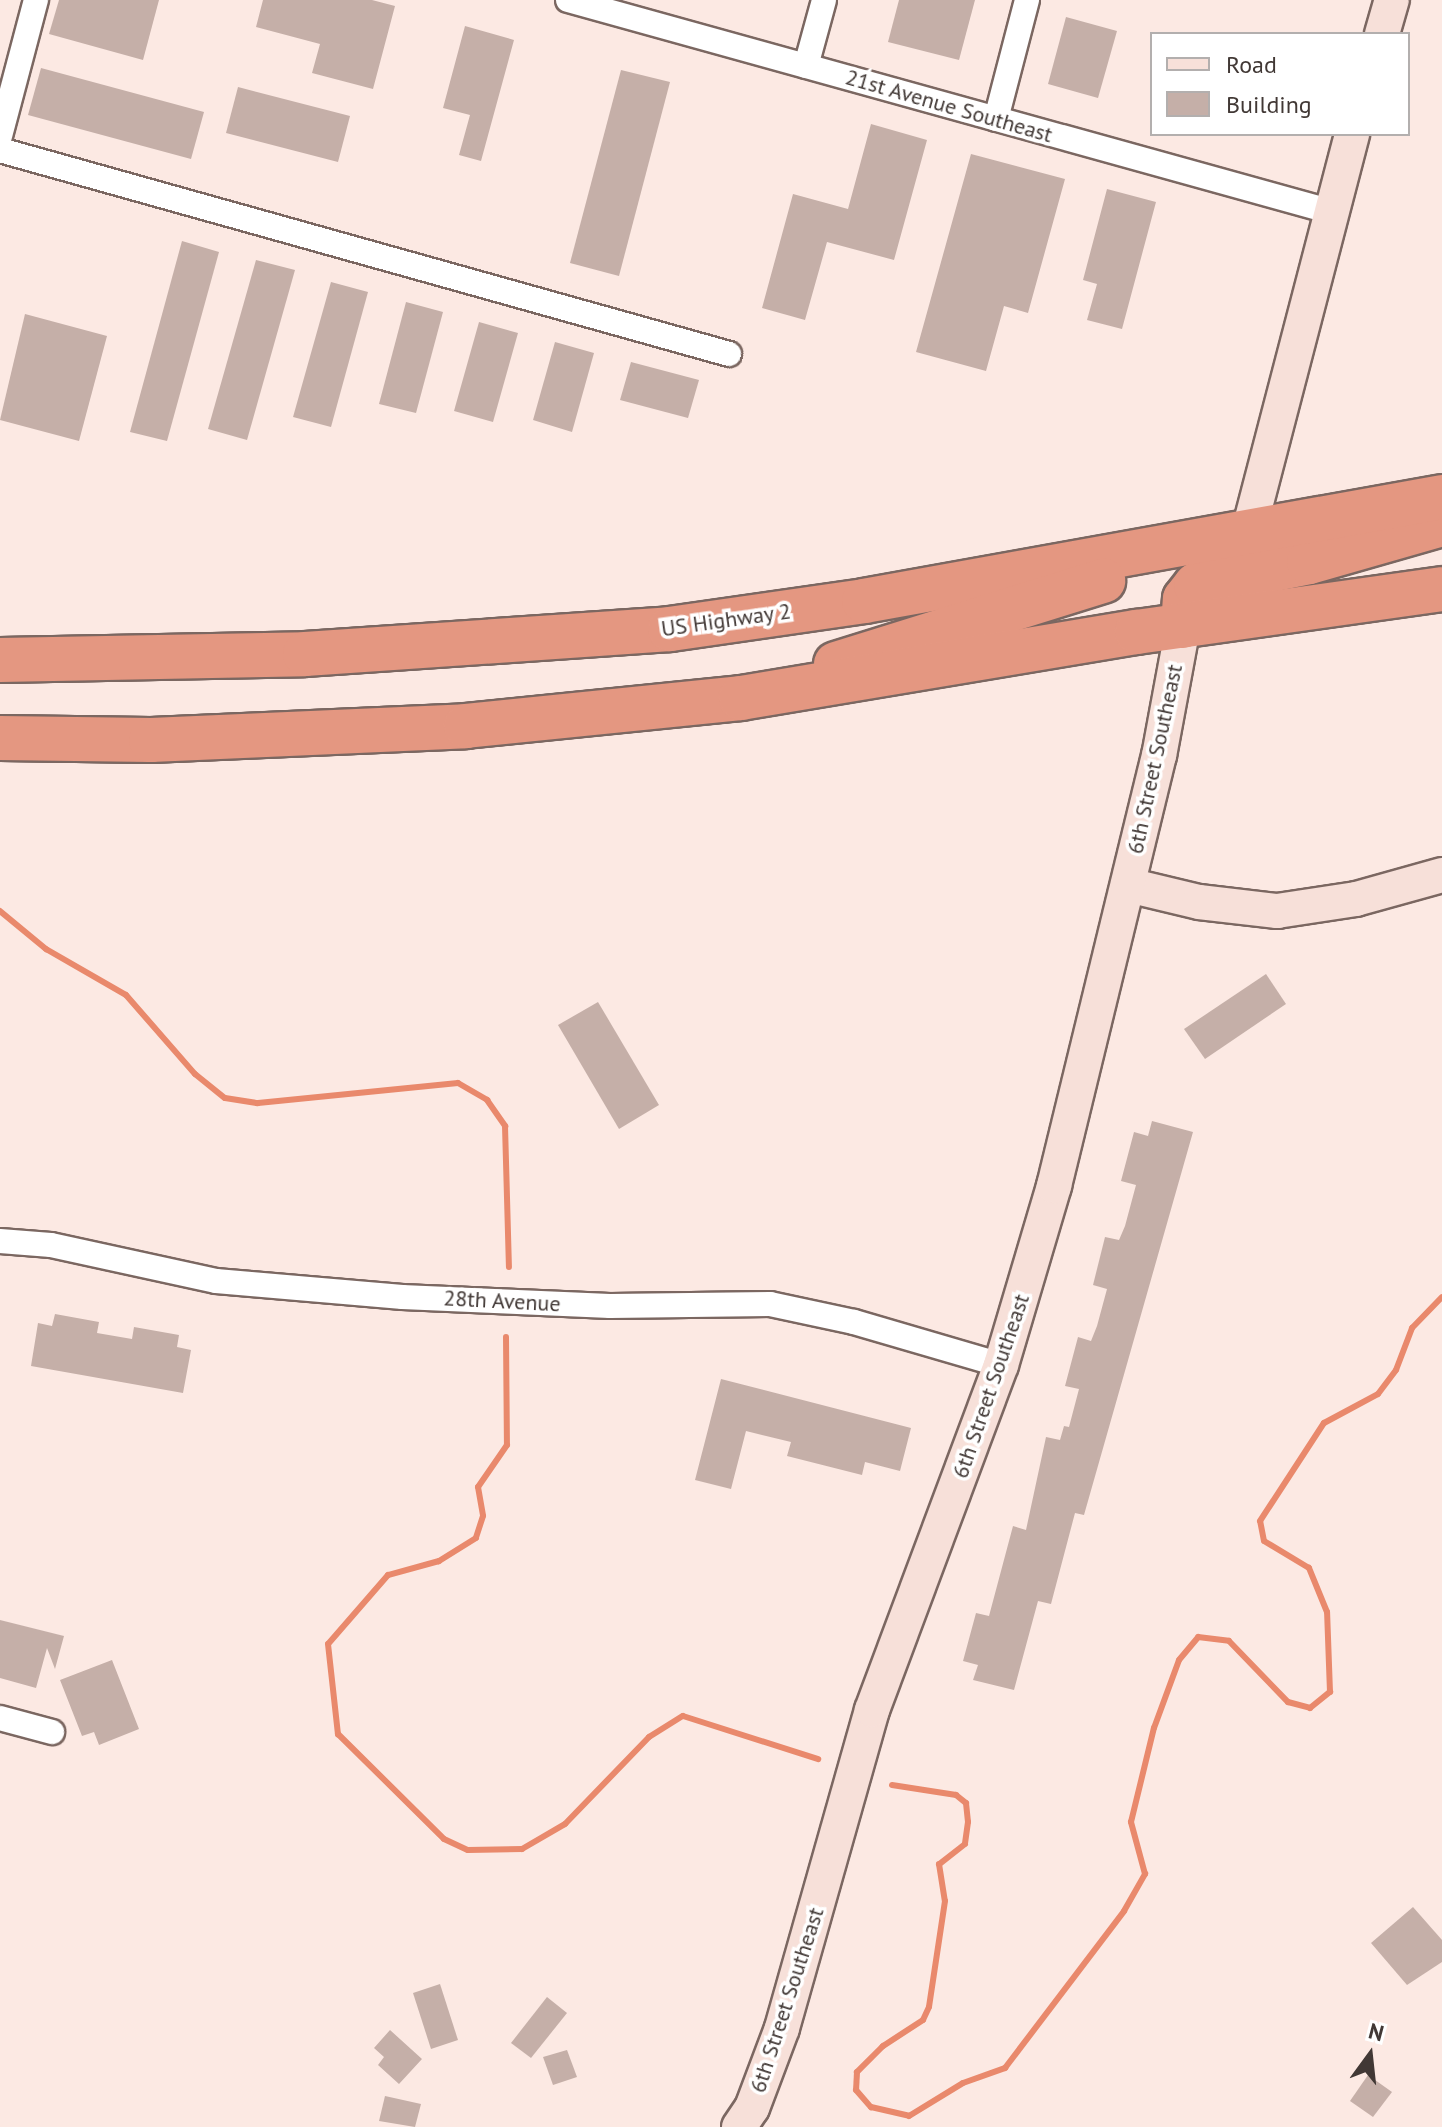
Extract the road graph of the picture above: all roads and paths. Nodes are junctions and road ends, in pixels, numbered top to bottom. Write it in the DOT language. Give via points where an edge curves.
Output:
graph roads {
  1 [pos="36,0"];
  2 [pos="568,0"];
  3 [pos="824,0"];
  4 [pos="1027,0"];
  5 [pos="1392,0"];
  6 [pos="1383,32"];
  7 [pos="806,66"];
  8 [pos="996,119"];
  9 [pos="0,136"];
  10 [pos="1351,136"];
  11 [pos="0,150"];
  12 [pos="1329,211"];
  13 [pos="729,354"];
  14 [pos="1442,497"];
  15 [pos="1442,524"];
  16 [pos="1249,530"];
  17 [pos="1442,589"];
  18 [pos="1183,626"];
  19 [pos="4,660"];
  20 [pos="741,698"];
  21 [pos="0,738"];
  22 [pos="1442,875"];
  23 [pos="1128,885"];
  24 [pos="0,1241"];
  25 [pos="1001,1365"];
  26 [pos="0,1718"];
  27 [pos="52,1732"];
  28 [pos="739,2127"];
  1 -- 9 [label="street"];
  2 -- 7 [label="street, 21st Avenue Southeast"];
  3 -- 7 [label="street"];
  4 -- 8 [label="street"];
  5 -- 6 [label="street"];
  7 -- 8 [label="street, 21st Avenue Southeast"];
  8 -- 12 [label="street, 21st Avenue Southeast"];
  10 -- 12 [label="street"];
  11 -- 13 [label="street"];
  12 -- 16 [label="street"];
  14 -- 16 [label="highway, US Highway 2"];
  15 -- 18 [label="highway" via="1309,562 1196,585 1185,599"];
  16 -- 19 [label="highway, US Highway 2" via="864,601 670,629 305,654"];
  16 -- 20 [label="highway" via="1242,546 1223,557 1052,594"];
  17 -- 18 [label="highway"];
  18 -- 20 [label="highway"];
  18 -- 23 [label="street, 6th Street Southeast"];
  20 -- 21 [label="highway" via="466,726 151,740"];
  22 -- 23 [label="street" via="1356,899 1277,911 1199,902"];
  23 -- 25 [label="street, 6th Street Southeast" via="1054,1186"];
  24 -- 25 [label="street, 28th Avenue" via="51,1245 216,1281 386,1296 610,1306 770,1304 854,1322"];
  25 -- 28 [label="street, 6th Street Southeast" via="872,1710 782,2028 752,2108"];
  26 -- 27 [label="street"];
}
